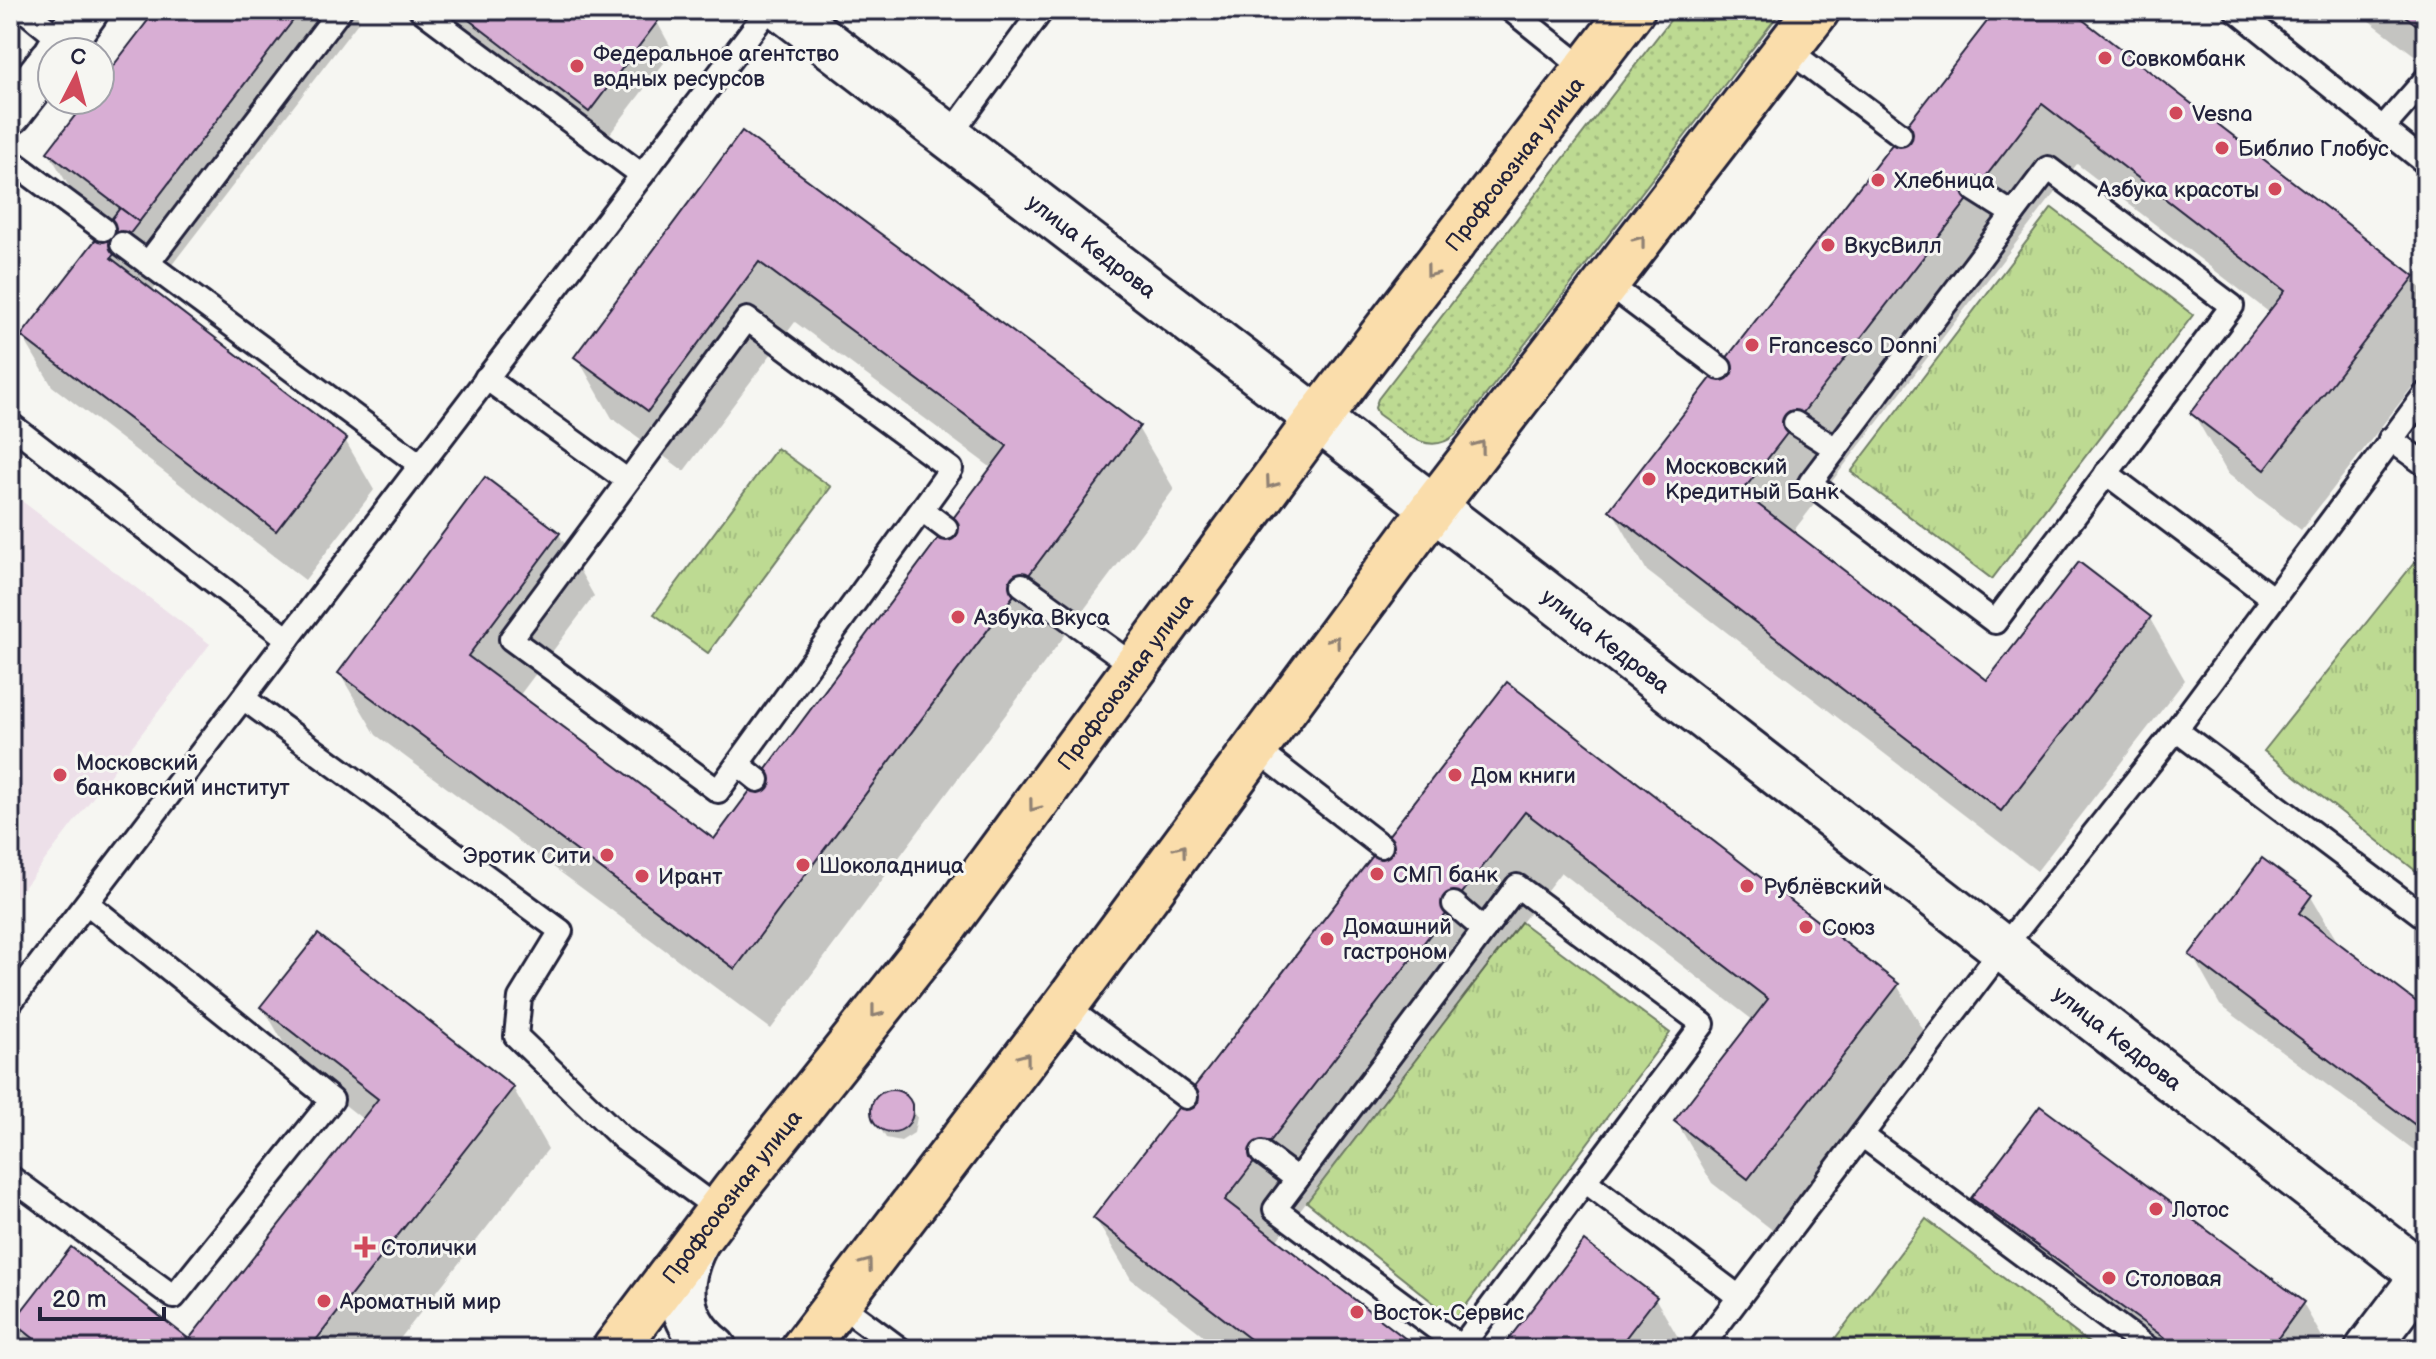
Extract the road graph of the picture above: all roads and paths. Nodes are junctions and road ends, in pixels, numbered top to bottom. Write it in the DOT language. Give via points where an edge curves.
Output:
graph roads {
  1 [pos="24,10"];
  2 [pos="340,10"];
  3 [pos="421,10"];
  4 [pos="768,10"];
  5 [pos="784,10"];
  6 [pos="1042,10"];
  7 [pos="1511,10"];
  8 [pos="1632,10"];
  9 [pos="1817,10"];
  10 [pos="2236,10"];
  11 [pos="58,36"];
  12 [pos="1787,49"];
  13 [pos="1586,70"];
  14 [pos="36,79"];
  15 [pos="2426,79"];
  16 [pos="10,113"];
  17 [pos="2382,129"];
  18 [pos="1900,134"];
  19 [pos="948,138"];
  20 [pos="10,160"];
  21 [pos="2426,163"];
  22 [pos="642,175"];
  23 [pos="1975,190"];
  24 [pos="2013,214"];
  25 [pos="103,229"];
  26 [pos="122,244"];
  27 [pos="148,263"];
  28 [pos="1607,283"];
  29 [pos="1720,368"];
  30 [pos="486,378"];
  31 [pos="2426,393"];
  32 [pos="1317,420"];
  33 [pos="1795,423"];
  34 [pos="10,424"];
  35 [pos="2390,439"];
  36 [pos="1836,449"];
  37 [pos="419,464"];
  38 [pos="2426,465"];
  39 [pos="2106,473"];
  40 [pos="628,481"];
  41 [pos="1433,508"];
  42 [pos="922,510"];
  43 [pos="946,528"];
  44 [pos="1022,585"];
  45 [pos="2272,598"];
  46 [pos="288,639"];
  47 [pos="1137,668"];
  48 [pos="243,698"];
  49 [pos="2176,730"];
  50 [pos="1256,749"];
  51 [pos="738,764"];
  52 [pos="758,780"];
  53 [pos="1381,846"];
  54 [pos="87,903"];
  55 [pos="1454,904"];
  56 [pos="2426,918"];
  57 [pos="1484,930"];
  58 [pos="2003,948"];
  59 [pos="10,1003"];
  60 [pos="1065,1006"];
  61 [pos="1186,1097"];
  62 [pos="1863,1136"];
  63 [pos="1262,1153"];
  64 [pos="10,1177"];
  65 [pos="1297,1179"];
  66 [pos="1585,1181"];
  67 [pos="708,1226"];
  68 [pos="2425,1276"];
  69 [pos="1739,1297"];
  70 [pos="814,1334"];
  71 [pos="615,1349"];
  72 [pos="714,1349"];
  73 [pos="900,1349"];
  74 [pos="1700,1349"];
  75 [pos="2149,1349"];
  76 [pos="2367,1349"];
  1 -- 11 [label="lane"];
  2 -- 27 [label="lane"];
  3 -- 22 [label="lane"];
  4 -- 22 [label="lane"];
  5 -- 19 [label="street, улица Кедрова"];
  6 -- 19 [label="lane"];
  7 -- 13 [label="lane"];
  8 -- 13 [label="main road, Профсоюзная улица"];
  9 -- 12 [label="main road"];
  10 -- 17 [label="lane"];
  12 -- 18 [label="lane"];
  28 -- 12 [label="main road, one-way"];
  13 -- 32 [label="main road, Профсоюзная улица, one-way"];
  14 -- 16 [label="street"];
  15 -- 17 [label="lane"];
  17 -- 21 [label="lane"];
  19 -- 32 [label="street, улица Кедрова"];
  20 -- 25 [label="lane"];
  22 -- 30 [label="lane"];
  23 -- 24 [label="lane"];
  24 -- 36 [label="lane"];
  24 -- 39 [label="lane" via="2048,168 2232,306"];
  26 -- 27 [label="lane"];
  27 -- 37 [label="lane"];
  28 -- 29 [label="lane"];
  41 -- 28 [label="main road, one-way"];
  30 -- 37 [label="lane"];
  30 -- 40 [label="lane"];
  31 -- 35 [label="lane"];
  32 -- 41 [label="street, улица Кедрова"];
  32 -- 47 [label="main road, Профсоюзная улица, one-way"];
  33 -- 36 [label="lane"];
  34 -- 46 [label="lane"];
  35 -- 38 [label="lane"];
  35 -- 45 [label="lane"];
  36 -- 39 [label="lane" via="1810,483 1995,622"];
  37 -- 46 [label="lane"];
  39 -- 45 [label="lane"];
  40 -- 42 [label="lane" via="747,319 951,469"];
  40 -- 51 [label="lane" via="511,639 718,791"];
  50 -- 41 [label="main road, one-way"];
  41 -- 58 [label="street, улица Кедрова"];
  42 -- 43 [label="lane"];
  42 -- 51 [label="lane"];
  44 -- 47 [label="lane"];
  45 -- 49 [label="lane"];
  46 -- 48 [label="lane"];
  47 -- 67 [label="main road, Профсоюзная улица, one-way" via="948,922"];
  48 -- 54 [label="lane"];
  48 -- 67 [label="lane" via="561,931 520,998 516,1036"];
  49 -- 56 [label="lane"];
  49 -- 58 [label="lane"];
  50 -- 53 [label="lane"];
  60 -- 50 [label="main road, one-way"];
  51 -- 52 [label="lane"];
  54 -- 59 [label="lane"];
  54 -- 64 [label="lane" via="332,1100 174,1297"];
  55 -- 57 [label="lane"];
  57 -- 65 [label="lane"];
  57 -- 66 [label="lane" via="1517,886 1703,1024"];
  58 -- 62 [label="lane"];
  58 -- 68 [label="street, улица Кедрова"];
  60 -- 61 [label="lane"];
  70 -- 60 [label="main road, one-way"];
  62 -- 69 [label="lane"];
  62 -- 75 [label="lane"];
  63 -- 65 [label="lane"];
  65 -- 66 [label="lane" via="1275,1209 1461,1347"];
  66 -- 69 [label="lane"];
  67 -- 71 [label="main road, Профсоюзная улица"];
  67 -- 72 [label="street" via="684,1272 683,1303 690,1323"];
  68 -- 76 [label="street"];
  69 -- 74 [label="lane"];
  70 -- 73 [label="lane"];
}
